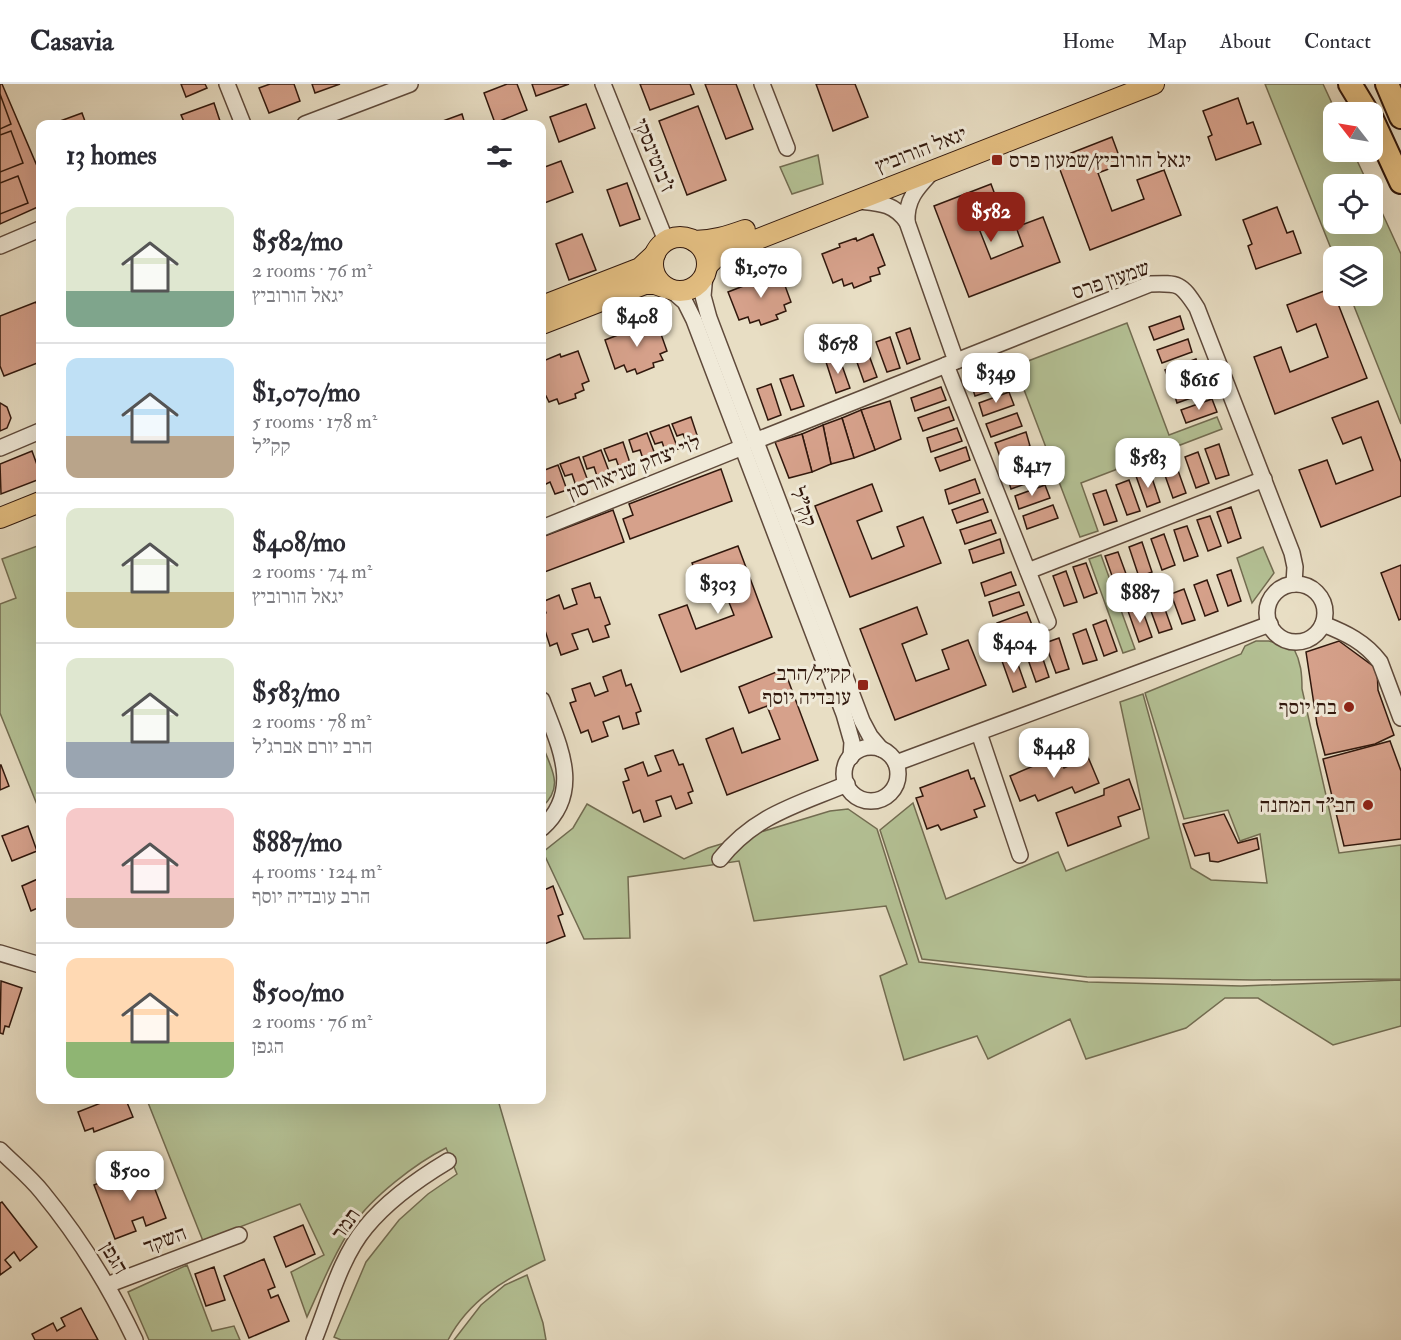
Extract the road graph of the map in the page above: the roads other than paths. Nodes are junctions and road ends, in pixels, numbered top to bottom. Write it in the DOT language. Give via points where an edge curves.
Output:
graph roads {
  1 [pos="227,84"];
  2 [pos="410,84"];
  3 [pos="603,84"];
  4 [pos="762,84"];
  5 [pos="1126,84"];
  6 [pos="1154,84"];
  7 [pos="1350,84"];
  8 [pos="1356,84"];
  9 [pos="1387,84"];
  10 [pos="370,91"];
  11 [pos="1361,102"];
  12 [pos="1364,102"];
  13 [pos="1401,117"];
  14 [pos="241,120"];
  15 [pos="313,120"];
  16 [pos="1383,143"];
  17 [pos="787,148"];
  18 [pos="932,172"];
  19 [pos="1401,182"];
  20 [pos="856,201"];
  21 [pos="907,222"];
  22 [pos="36,231"];
  23 [pos="694,241"];
  24 [pos="0,246"];
  25 [pos="660,247"];
  26 [pos="706,270"];
  27 [pos="668,289"];
  28 [pos="546,304"];
  29 [pos="546,322"];
  30 [pos="951,363"];
  31 [pos="36,433"];
  32 [pos="749,444"];
  33 [pos="0,448"];
  34 [pos="1264,479"];
  35 [pos="36,504"];
  36 [pos="36,513"];
  37 [pos="0,518"];
  38 [pos="546,526"];
  39 [pos="0,527"];
  40 [pos="1028,571"];
  41 [pos="1294,584"];
  42 [pos="1048,622"];
  43 [pos="1270,624"];
  44 [pos="1323,624"];
  45 [pos="546,711"];
  46 [pos="1401,718"];
  47 [pos="979,733"];
  48 [pos="881,749"];
  49 [pos="851,757"];
  50 [pos="896,764"];
  51 [pos="847,784"];
  52 [pos="546,823"];
  53 [pos="1020,855"];
  54 [pos="720,859"];
  55 [pos="0,953"];
  56 [pos="36,964"];
  57 [pos="0,1150"];
  58 [pos="448,1161"];
  59 [pos="239,1235"];
  60 [pos="107,1285"];
  61 [pos="135,1340"];
  62 [pos="314,1340"];
  1 -- 14 [label="street"];
  2 -- 10 [label="street"];
  3 -- 25 [label="street, ז'בוטינסקי"];
  4 -- 17 [label="street"];
  5 -- 23 [label="main road, יגאל הורוביץ" via="722,238"];
  6 -- 18 [label="main road, יגאל הורוביץ"];
  7 -- 11 [label="highway"];
  8 -- 12 [label="highway"];
  9 -- 13 [label="highway"];
  10 -- 15 [label="street"];
  16 -- 19 [label="highway"];
  18 -- 20 [label="main road, יגאל הורוביץ"];
  18 -- 21 [label="street" via="911,196"];
  20 -- 21 [label="street" via="889,206"];
  20 -- 26 [label="main road, יגאל הורוביץ" via="725,252"];
  21 -- 30 [label="street"];
  22 -- 24 [label="street"];
  23 -- 25 [label="main road" via="682,237"];
  23 -- 26 [label="main road" via="703,250"];
  25 -- 27 [label="main road" via="653,267"];
  25 -- 28 [label="main road" via="640,267"];
  26 -- 27 [label="main road" via="701,282 691,289"];
  26 -- 32 [label="street, קק\"ל" via="706,312"];
  27 -- 29 [label="main road" via="645,284"];
  27 -- 32 [label="street, קק\"ל" via="682,299 692,314"];
  30 -- 32 [label="street, שמעון פרס"];
  30 -- 34 [label="street, שמעון פרס" via="1150,284 1175,283 1187,292 1197,308"];
  30 -- 40 [label="street"];
  31 -- 33 [label="street"];
  32 -- 38 [label="street, לוי יצחק שניאורסון"];
  32 -- 48 [label="street, קק\"ל" via="862,721"];
  32 -- 49 [label="street, קק\"ל" via="844,714 852,742"];
  34 -- 40 [label="street"];
  34 -- 41 [label="street, שמעון פרס" via="1292,553"];
  35 -- 37 [label="main road"];
  36 -- 39 [label="main road"];
  40 -- 42 [label="street"];
  41 -- 43 [label="street" via="1281,588 1272,598"];
  41 -- 44 [label="street" via="1307,586 1318,594 1325,610"];
  43 -- 44 [label="street" via="1282,638 1299,642 1311,638"];
  43 -- 47 [label="street"];
  44 -- 46 [label="street" via="1353,637 1380,662"];
  45 -- 52 [label="street" via="566,778 558,807"];
  47 -- 50 [label="street"];
  47 -- 53 [label="street"];
  48 -- 49 [label="street" via="865,748"];
  48 -- 50 [label="street"];
  49 -- 51 [label="street" via="844,772"];
  50 -- 51 [label="street" via="896,782 882,798 864,800 853,794"];
  51 -- 54 [label="street" via="766,818 742,834"];
  55 -- 56 [label="street"];
  57 -- 60 [label="street, הגפן" via="48,1199"];
  58 -- 62 [label="street, תמר" via="419,1178 365,1227 351,1250"];
  59 -- 60 [label="street, השקד"];
  60 -- 61 [label="street, הגפן"];
}
